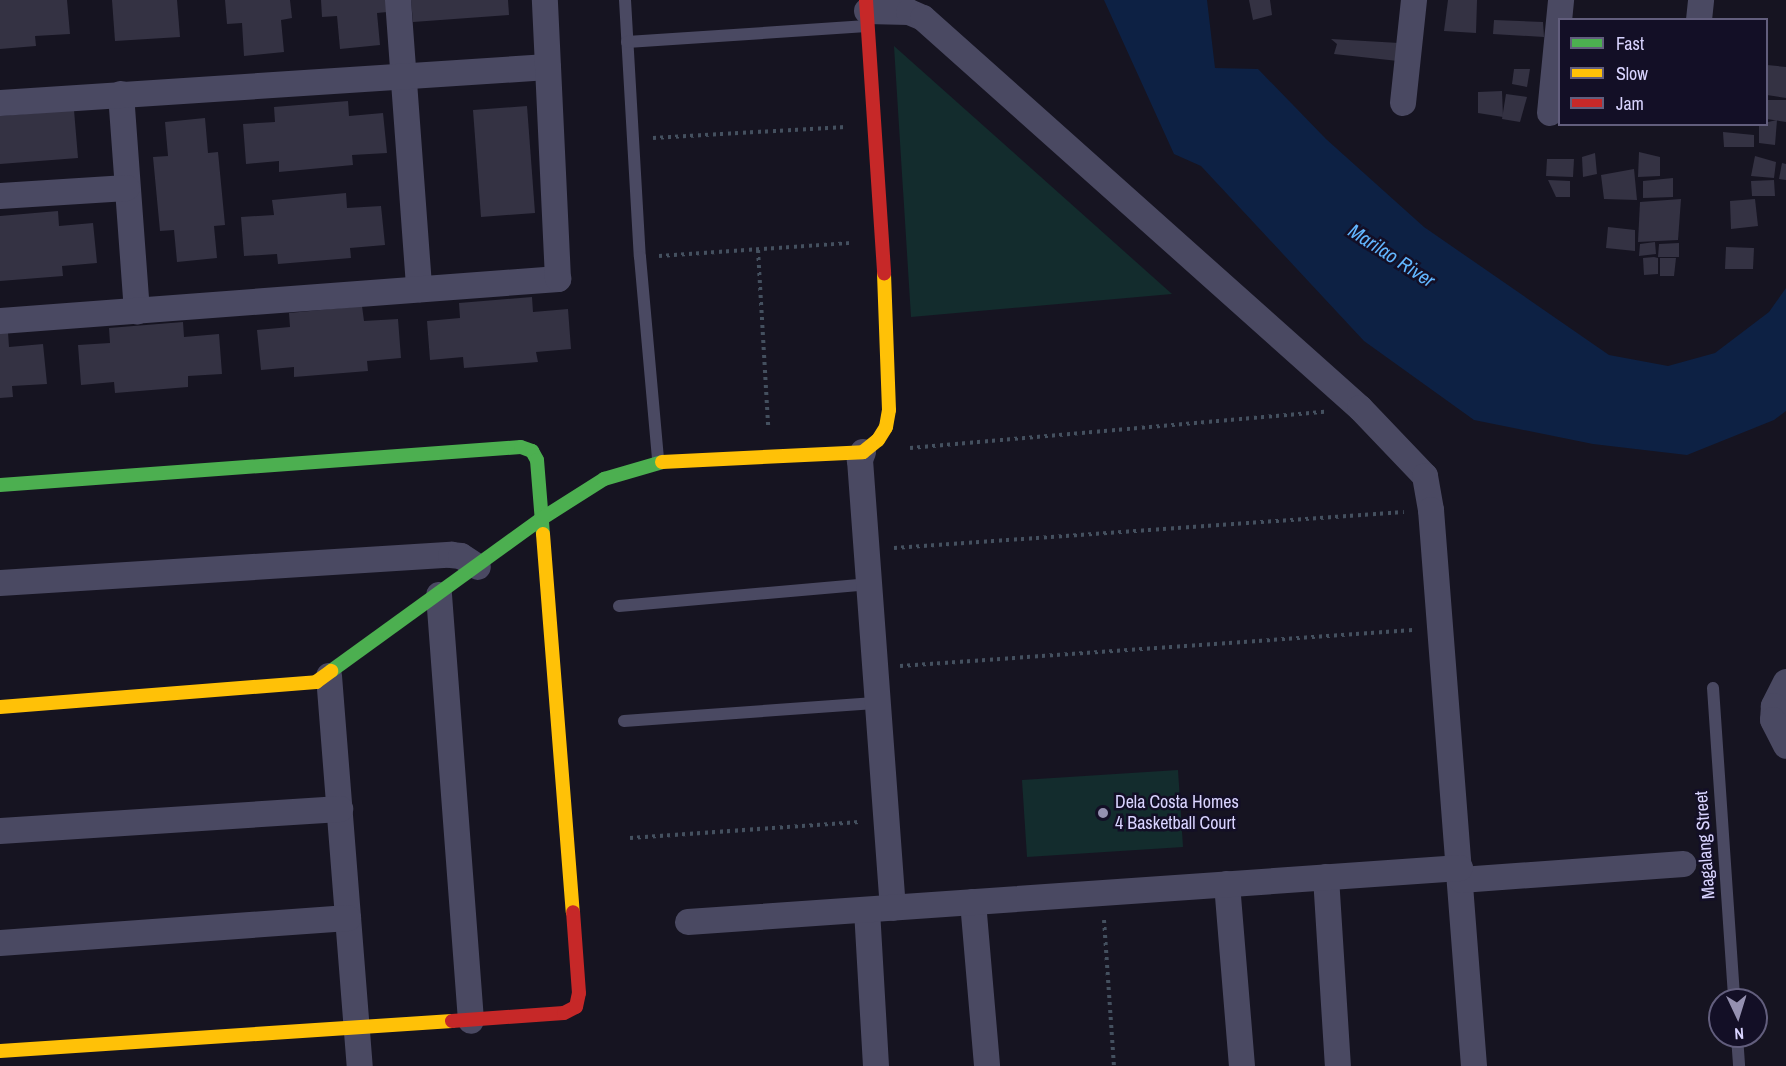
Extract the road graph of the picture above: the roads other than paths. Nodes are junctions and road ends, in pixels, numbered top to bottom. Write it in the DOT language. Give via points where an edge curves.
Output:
graph roads {
  1 [pos="398,0"];
  2 [pos="545,0"];
  3 [pos="625,0"];
  4 [pos="1414,0"];
  5 [pos="1561,0"];
  6 [pos="1701,0"];
  7 [pos="867,12"];
  8 [pos="1559,18"];
  9 [pos="1699,18"];
  10 [pos="1558,31"];
  11 [pos="627,42"];
  12 [pos="548,67"];
  13 [pos="406,78"];
  14 [pos="121,94"];
  15 [pos="0,103"];
  16 [pos="1403,103"];
  17 [pos="1550,113"];
  18 [pos="127,188"];
  19 [pos="0,196"];
  20 [pos="419,289"];
  21 [pos="137,311"];
  22 [pos="0,321"];
  23 [pos="863,452"];
  24 [pos="658,462"];
  25 [pos="0,485"];
  26 [pos="541,519"];
  27 [pos="477,567"];
  28 [pos="0,583"];
  29 [pos="870,584"];
  30 [pos="439,595"];
  31 [pos="619,606"];
  32 [pos="329,676"];
  33 [pos="1786,682"];
  34 [pos="1713,688"];
  35 [pos="878,703"];
  36 [pos="0,707"];
  37 [pos="624,721"];
  38 [pos="1786,746"];
  39 [pos="340,809"];
  40 [pos="0,831"];
  41 [pos="1683,864"];
  42 [pos="1461,874"];
  43 [pos="1326,878"];
  44 [pos="1227,884"];
  45 [pos="973,902"];
  46 [pos="893,908"];
  47 [pos="867,910"];
  48 [pos="348,918"];
  49 [pos="688,922"];
  50 [pos="0,943"];
  51 [pos="1733,988"];
  52 [pos="471,1021"];
  53 [pos="357,1029"];
  54 [pos="1738,1048"];
  55 [pos="0,1051"];
  56 [pos="360,1066"];
  57 [pos="876,1066"];
  58 [pos="987,1066"];
  59 [pos="1242,1066"];
  60 [pos="1338,1066"];
  61 [pos="1474,1066"];
  62 [pos="1739,1066"];
  1 -- 13 [label="street"];
  2 -- 12 [label="street"];
  3 -- 11 [label="lane"];
  4 -- 16 [label="street"];
  5 -- 8 [label="street"];
  6 -- 9 [label="street"];
  7 -- 11 [label="lane"];
  7 -- 23 [label="street" via="883,241 889,410 886,427 878,440"];
  7 -- 42 [label="street" via="909,12 923,18 1360,408 1425,476"];
  10 -- 17 [label="street"];
  11 -- 24 [label="lane"];
  12 -- 13 [label="street"];
  12 -- 20 [label="street" via="558,279"];
  13 -- 14 [label="street"];
  13 -- 20 [label="street"];
  14 -- 15 [label="street"];
  14 -- 18 [label="street"];
  18 -- 19 [label="street"];
  18 -- 21 [label="street"];
  20 -- 21 [label="street"];
  21 -- 22 [label="street"];
  23 -- 24 [label="street"];
  23 -- 29 [label="street" via="860,460"];
  24 -- 26 [label="street" via="604,479"];
  25 -- 26 [label="street" via="521,447 532,451 537,460"];
  26 -- 27 [label="street"];
  26 -- 52 [label="street" via="579,993 576,1007 564,1013"];
  27 -- 28 [label="street" via="461,556 451,555"];
  27 -- 30 [label="street"];
  29 -- 31 [label="lane"];
  29 -- 35 [label="street"];
  30 -- 32 [label="street"];
  30 -- 52 [label="street"];
  32 -- 36 [label="street" via="301,686"];
  32 -- 39 [label="street"];
  33 -- 38 [label="street" via="1778,694 1773,720"];
  34 -- 51 [label="lane, Magalang Street"];
  35 -- 37 [label="lane"];
  35 -- 46 [label="street"];
  39 -- 40 [label="street"];
  39 -- 48 [label="street"];
  41 -- 42 [label="street"];
  42 -- 43 [label="street"];
  42 -- 61 [label="street"];
  43 -- 44 [label="street"];
  43 -- 60 [label="street"];
  44 -- 45 [label="street"];
  44 -- 59 [label="street"];
  45 -- 46 [label="street"];
  45 -- 58 [label="street"];
  46 -- 47 [label="street"];
  47 -- 49 [label="street"];
  47 -- 57 [label="street"];
  48 -- 50 [label="street"];
  48 -- 53 [label="street"];
  52 -- 53 [label="street"];
  53 -- 55 [label="street"];
  53 -- 56 [label="street"];
  54 -- 62 [label="lane"];
}
